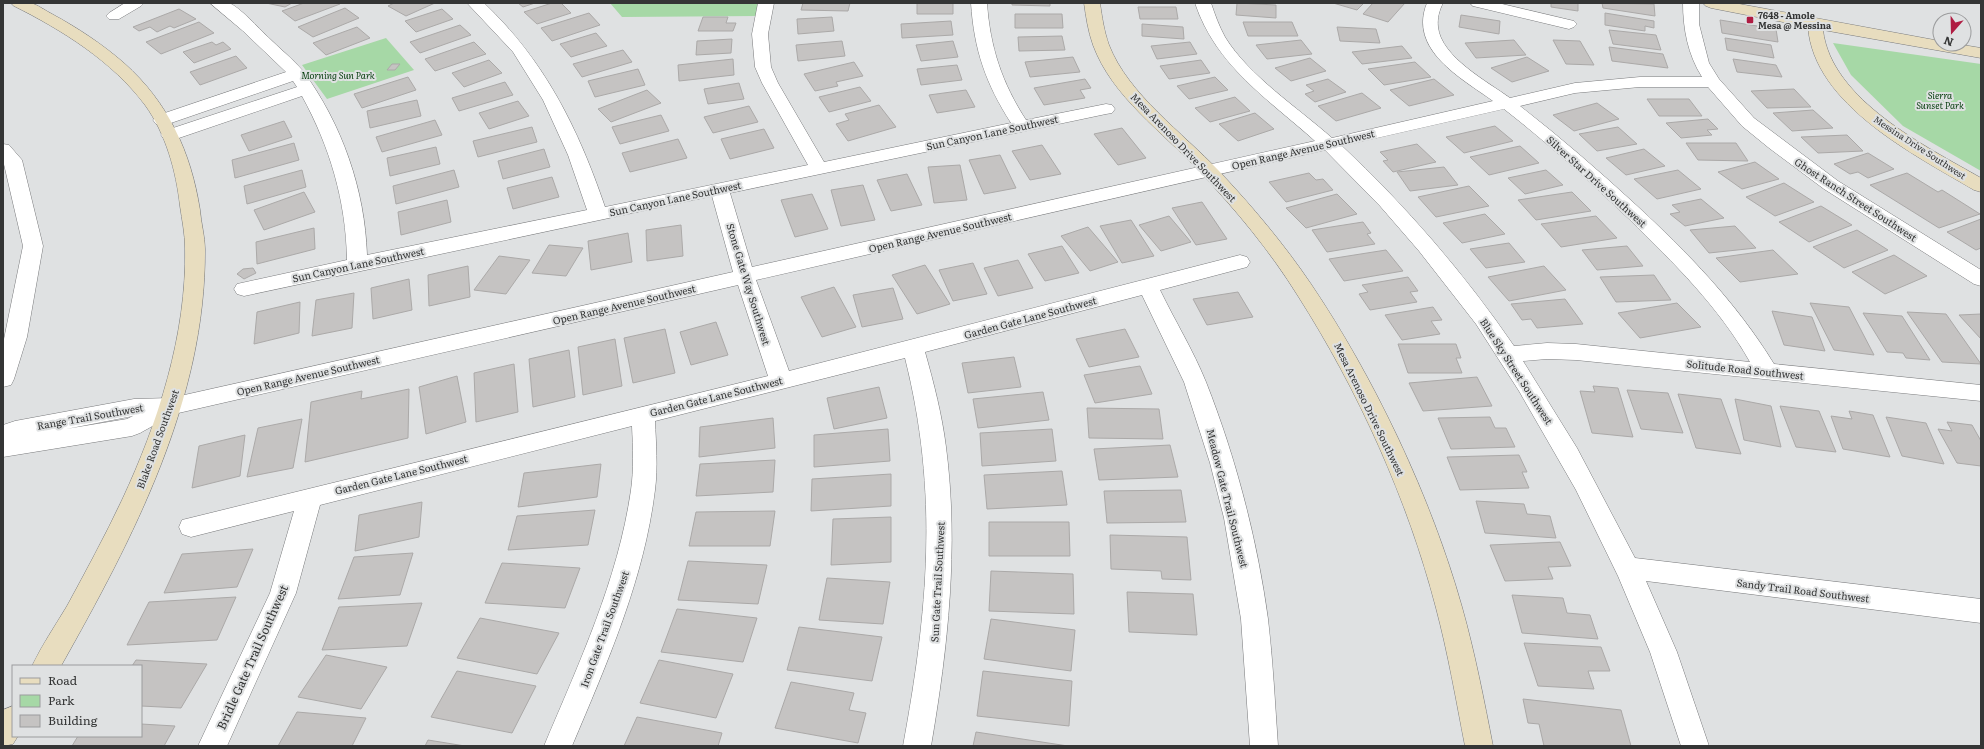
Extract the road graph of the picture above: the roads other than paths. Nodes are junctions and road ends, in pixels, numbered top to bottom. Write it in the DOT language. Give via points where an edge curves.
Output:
graph roads {
  1 [pos="9,3"];
  2 [pos="19,3"];
  3 [pos="136,3"];
  4 [pos="218,3"];
  5 [pos="475,3"];
  6 [pos="766,3"];
  7 [pos="979,3"];
  8 [pos="1092,3"];
  9 [pos="1203,3"];
  10 [pos="1435,3"];
  11 [pos="1478,3"];
  12 [pos="1692,3"];
  13 [pos="1711,3"];
  14 [pos="3,6"];
  15 [pos="114,16"];
  16 [pos="1569,24"];
  17 [pos="1815,24"];
  18 [pos="1981,53"];
  19 [pos="296,74"];
  20 [pos="1713,82"];
  21 [pos="306,89"];
  22 [pos="233,95"];
  23 [pos="1506,104"];
  24 [pos="1106,109"];
  25 [pos="245,110"];
  26 [pos="1021,126"];
  27 [pos="166,127"];
  28 [pos="1327,143"];
  29 [pos="3,149"];
  30 [pos="819,168"];
  31 [pos="1209,171"];
  32 [pos="1981,186"];
  33 [pos="719,188"];
  34 [pos="598,214"];
  35 [pos="1240,262"];
  36 [pos="357,264"];
  37 [pos="745,277"];
  38 [pos="1981,279"];
  39 [pos="1148,286"];
  40 [pos="244,289"];
  41 [pos="914,348"];
  42 [pos="1508,354"];
  43 [pos="1766,370"];
  44 [pos="3,379"];
  45 [pos="781,380"];
  46 [pos="1981,393"];
  47 [pos="171,406"];
  48 [pos="643,414"];
  49 [pos="82,426"];
  50 [pos="3,434"];
  51 [pos="3,448"];
  52 [pos="310,497"];
  53 [pos="191,527"];
  54 [pos="1626,568"];
  55 [pos="1981,611"];
  56 [pos="47,665"];
  57 [pos="12,720"];
  58 [pos="3,734"];
  59 [pos="212,746"];
  60 [pos="558,746"];
  61 [pos="917,746"];
  62 [pos="1264,746"];
  63 [pos="1479,746"];
  64 [pos="1695,746"];
  1 -- 14 [label="street"];
  2 -- 27 [label="street, Blake Road Southwest" via="67,29 106,58 138,86"];
  3 -- 15 [label="street"];
  4 -- 19 [label="street" via="257,34"];
  5 -- 34 [label="street" via="520,51 562,118"];
  6 -- 30 [label="street" via="760,34 762,66"];
  7 -- 26 [label="street" via="981,36 989,66 1004,100"];
  8 -- 31 [label="street, Mesa Arenoso Drive Southwest" via="1092,20 1100,44 1116,74 1140,104"];
  9 -- 28 [label="street, Blue Sky Street Southwest" via="1218,41 1249,76"];
  10 -- 23 [label="street, Silver Star Drive Southwest" via="1429,22 1431,38 1452,63"];
  11 -- 16 [label="street"];
  12 -- 20 [label="street, Ghost Ranch Street Southwest" via="1691,24 1695,43 1701,63"];
  13 -- 17 [label="street"];
  17 -- 18 [label="street"];
  17 -- 32 [label="street, Messina Drive Southwest" via="1818,47 1830,70 1859,106 1896,134"];
  19 -- 21 [label="street"];
  19 -- 22 [label="street"];
  20 -- 23 [label="street, Open Range Avenue Southwest" via="1605,84 1575,88"];
  20 -- 38 [label="street, Ghost Ranch Street Southwest" via="1748,122 1801,164"];
  21 -- 25 [label="street"];
  21 -- 36 [label="street" via="322,115 347,184 353,211"];
  22 -- 25 [label="street"];
  22 -- 27 [label="street"];
  23 -- 28 [label="street, Open Range Avenue Southwest"];
  23 -- 43 [label="street, Silver Star Drive Southwest" via="1610,192 1710,289 1738,324"];
  24 -- 26 [label="street, Sun Canyon Lane Southwest"];
  25 -- 27 [label="street"];
  26 -- 30 [label="street, Sun Canyon Lane Southwest"];
  27 -- 47 [label="street, Blake Road Southwest" via="182,162 191,204 196,263 188,327"];
  28 -- 31 [label="street, Open Range Avenue Southwest"];
  28 -- 42 [label="street, Blue Sky Street Southwest" via="1374,188 1406,224 1478,312"];
  29 -- 44 [label="street" via="13,160 33,246 16,337"];
  30 -- 33 [label="street, Sun Canyon Lane Southwest"];
  31 -- 37 [label="street, Open Range Avenue Southwest"];
  31 -- 63 [label="street, Mesa Arenoso Drive Southwest" via="1248,214 1301,282 1344,354 1378,422 1424,530 1443,588"];
  33 -- 34 [label="street, Sun Canyon Lane Southwest"];
  33 -- 37 [label="street, Stone Gate Way Southwest"];
  34 -- 36 [label="street, Sun Canyon Lane Southwest"];
  35 -- 39 [label="street, Garden Gate Lane Southwest"];
  36 -- 40 [label="street, Sun Canyon Lane Southwest"];
  37 -- 45 [label="street, Stone Gate Way Southwest"];
  37 -- 47 [label="street, Open Range Avenue Southwest"];
  39 -- 41 [label="street, Garden Gate Lane Southwest"];
  39 -- 62 [label="street, Meadow Gate Trail Southwest" via="1194,380 1212,431 1242,544 1252,602"];
  41 -- 45 [label="street, Garden Gate Lane Southwest"];
  41 -- 61 [label="street, Sun Gate Trail Southwest" via="928,404 938,475 940,516 940,555 933,648"];
  42 -- 43 [label="street, Solitude Road Southwest" via="1576,352"];
  42 -- 54 [label="street, Blue Sky Street Southwest" via="1557,433"];
  43 -- 46 [label="street, Solitude Road Southwest"];
  45 -- 48 [label="street, Garden Gate Lane Southwest"];
  47 -- 49 [label="street, Range Trail Southwest" via="132,427"];
  47 -- 56 [label="street, Blake Road Southwest" via="132,506 90,589"];
  48 -- 52 [label="street, Garden Gate Lane Southwest"];
  48 -- 60 [label="street, Iron Gate Trail Southwest" via="643,489 636,533 619,593 597,654"];
  49 -- 50 [label="street, Range Trail Southwest" via="11,431"];
  49 -- 51 [label="street, Range Trail Southwest"];
  52 -- 53 [label="street, Garden Gate Lane Southwest"];
  52 -- 59 [label="street, Bridle Gate Trail Southwest" via="283,593"];
  54 -- 55 [label="street, Sandy Trail Road Southwest"];
  54 -- 64 [label="street, Blue Sky Street Southwest" via="1658,639"];
  57 -- 58 [label="street"];
}
